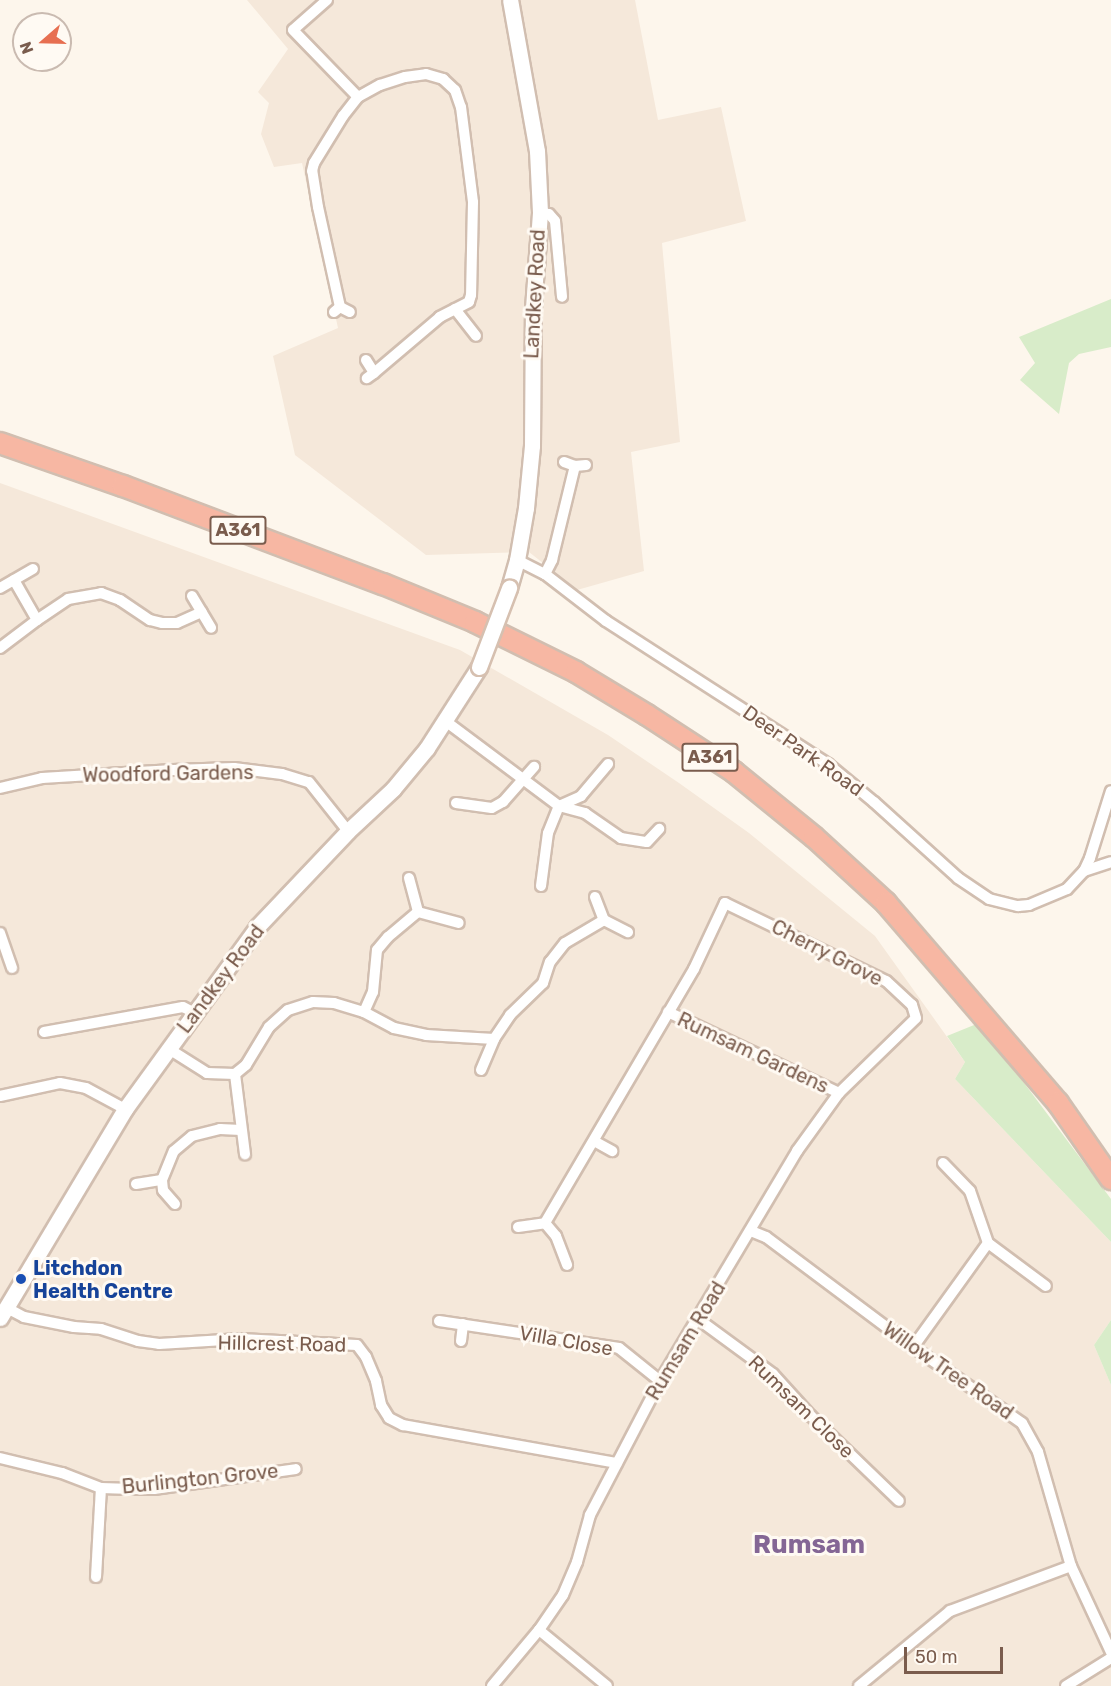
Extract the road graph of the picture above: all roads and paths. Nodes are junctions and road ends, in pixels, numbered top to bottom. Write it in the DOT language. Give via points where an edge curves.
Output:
graph roads {
  1 [pos="327,0"];
  2 [pos="510,0"];
  3 [pos="358,97"];
  4 [pos="540,212"];
  5 [pos="562,297"];
  6 [pos="455,309"];
  7 [pos="341,310"];
  8 [pos="476,336"];
  9 [pos="366,360"];
  10 [pos="0,443"];
  11 [pos="575,464"];
  12 [pos="517,560"];
  13 [pos="33,569"];
  14 [pos="545,574"];
  15 [pos="14,580"];
  16 [pos="0,588"];
  17 [pos="192,596"];
  18 [pos="202,612"];
  19 [pos="37,621"];
  20 [pos="212,627"];
  21 [pos="0,648"];
  22 [pos="444,720"];
  23 [pos="608,764"];
  24 [pos="534,767"];
  25 [pos="523,781"];
  26 [pos="0,788"];
  27 [pos="1111,791"];
  28 [pos="456,803"];
  29 [pos="559,806"];
  30 [pos="659,829"];
  31 [pos="348,831"];
  32 [pos="1111,862"];
  33 [pos="1084,871"];
  34 [pos="409,878"];
  35 [pos="541,886"];
  36 [pos="595,897"];
  37 [pos="725,903"];
  38 [pos="418,912"];
  39 [pos="604,920"];
  40 [pos="459,923"];
  41 [pos="628,932"];
  42 [pos="1,939"];
  43 [pos="12,968"];
  44 [pos="364,1012"];
  45 [pos="668,1012"];
  46 [pos="195,1013"];
  47 [pos="916,1018"];
  48 [pos="44,1032"];
  49 [pos="494,1039"];
  50 [pos="169,1049"];
  51 [pos="481,1070"];
  52 [pos="235,1074"];
  53 [pos="839,1093"];
  54 [pos="0,1096"];
  55 [pos="125,1109"];
  56 [pos="241,1130"];
  57 [pos="594,1141"];
  58 [pos="612,1151"];
  59 [pos="245,1154"];
  60 [pos="943,1163"];
  61 [pos="1111,1179"];
  62 [pos="162,1180"];
  63 [pos="136,1184"];
  64 [pos="175,1204"];
  65 [pos="545,1223"];
  66 [pos="518,1227"];
  67 [pos="751,1231"];
  68 [pos="988,1243"];
  69 [pos="567,1264"];
  70 [pos="1046,1286"];
  71 [pos="4,1313"];
  72 [pos="698,1319"];
  73 [pos="439,1321"];
  74 [pos="463,1324"];
  75 [pos="461,1341"];
  76 [pos="913,1347"];
  77 [pos="660,1381"];
  78 [pos="0,1458"];
  79 [pos="617,1463"];
  80 [pos="296,1469"];
  81 [pos="101,1488"];
  82 [pos="899,1501"];
  83 [pos="1071,1566"];
  84 [pos="96,1577"];
  85 [pos="539,1630"];
  86 [pos="1111,1652"];
  87 [pos="1111,1658"];
  88 [pos="492,1686"];
  89 [pos="607,1686"];
  90 [pos="859,1686"];
  91 [pos="1066,1686"];
  1 -- 3 [label="street" via="293,30"];
  2 -- 4 [label="street, Landkey Road" via="537,151"];
  3 -- 6 [label="street" via="380,85 426,74 443,79 455,90 461,107 473,202 471,296 469,302"];
  3 -- 7 [label="street" via="312,171"];
  4 -- 5 [label="street" via="555,221"];
  4 -- 12 [label="street, Landkey Road" via="533,308 532,446"];
  6 -- 8 [label="street"];
  6 -- 9 [label="street" via="416,336 371,376"];
  10 -- 61 [label="highway, A361" via="167,502 475,622 576,672 734,772 886,903 1058,1103"];
  11 -- 14 [label="street" via="552,560"];
  12 -- 14 [label="street, Deer Park Road"];
  12 -- 22 [label="street, Landkey Road, bridge" via="479,667"];
  13 -- 15 [label="street"];
  14 -- 33 [label="street, Deer Park Road" via="606,621 828,764 985,897 1018,906 1033,904 1063,892"];
  15 -- 16 [label="street"];
  15 -- 19 [label="street"];
  17 -- 18 [label="street"];
  18 -- 19 [label="street" via="177,624 162,623 101,593 68,599"];
  18 -- 20 [label="street"];
  19 -- 21 [label="street"];
  22 -- 25 [label="street"];
  22 -- 31 [label="street, Landkey Road" via="393,789"];
  23 -- 29 [label="street" via="581,796"];
  24 -- 25 [label="street"];
  25 -- 28 [label="street" via="492,808"];
  25 -- 29 [label="street"];
  26 -- 31 [label="street, Woodford Gardens" via="72,776 234,768 270,772 309,782"];
  27 -- 33 [label="street"];
  29 -- 30 [label="street" via="585,813 621,838 646,842"];
  29 -- 35 [label="street" via="548,833"];
  31 -- 46 [label="street, Landkey Road" via="258,927"];
  32 -- 33 [label="street"];
  34 -- 38 [label="street"];
  36 -- 39 [label="street"];
  37 -- 45 [label="street, Rumsam Gardens" via="694,969"];
  37 -- 47 [label="street, Cherry Grove" via="886,981 912,1005"];
  38 -- 40 [label="street"];
  38 -- 44 [label="street" via="377,950 373,992"];
  39 -- 41 [label="street"];
  39 -- 49 [label="street" via="565,943 550,962 543,983 510,1015"];
  42 -- 43 [label="street"];
  44 -- 49 [label="street" via="394,1028 426,1035"];
  44 -- 52 [label="street" via="334,1003 313,1002 288,1010 269,1027 246,1065"];
  45 -- 53 [label="street, Rumsam Gardens"];
  45 -- 57 [label="street, Rumsam Gardens"];
  46 -- 48 [label="street" via="183,1007"];
  46 -- 50 [label="street, Landkey Road"];
  47 -- 53 [label="street, Rumsam Road"];
  49 -- 51 [label="street"];
  50 -- 52 [label="street" via="207,1073"];
  50 -- 55 [label="street, Landkey Road"];
  52 -- 56 [label="street"];
  53 -- 67 [label="street, Rumsam Road" via="797,1151"];
  54 -- 55 [label="street" via="60,1083 86,1088"];
  55 -- 71 [label="street, Landkey Road"];
  56 -- 59 [label="street"];
  56 -- 62 [label="street" via="220,1129 192,1136 174,1151"];
  57 -- 58 [label="street"];
  57 -- 65 [label="street, Rumsam Gardens"];
  60 -- 68 [label="street" via="970,1191"];
  62 -- 63 [label="street"];
  62 -- 64 [label="street" via="163,1190"];
  65 -- 66 [label="street"];
  65 -- 69 [label="street" via="556,1236"];
  67 -- 72 [label="street, Rumsam Road"];
  67 -- 76 [label="street, Willow Tree Road" via="766,1237"];
  68 -- 70 [label="street"];
  68 -- 76 [label="street"];
  71 -- 79 [label="street, Hillcrest Road" via="101,1329 159,1344 241,1339 357,1346 366,1357 381,1405 389,1418 403,1425"];
  72 -- 77 [label="street, Rumsam Road"];
  72 -- 82 [label="street, Rumsam Close" via="772,1374"];
  73 -- 74 [label="street, Villa Close"];
  74 -- 75 [label="street"];
  74 -- 77 [label="street, Villa Close" via="618,1348"];
  76 -- 83 [label="street, Willow Tree Road" via="1022,1423 1038,1452"];
  77 -- 79 [label="street, Rumsam Road"];
  78 -- 81 [label="street, Burlington Grove" via="62,1473"];
  79 -- 85 [label="street, Rumsam Road" via="590,1515 563,1595"];
  80 -- 81 [label="street, Burlington Grove" via="154,1488"];
  81 -- 84 [label="street"];
  83 -- 86 [label="street, Willow Tree Road"];
  83 -- 90 [label="street" via="950,1611"];
  85 -- 88 [label="street, Rumsam Road"];
  85 -- 89 [label="street"];
  87 -- 91 [label="street"];
}
